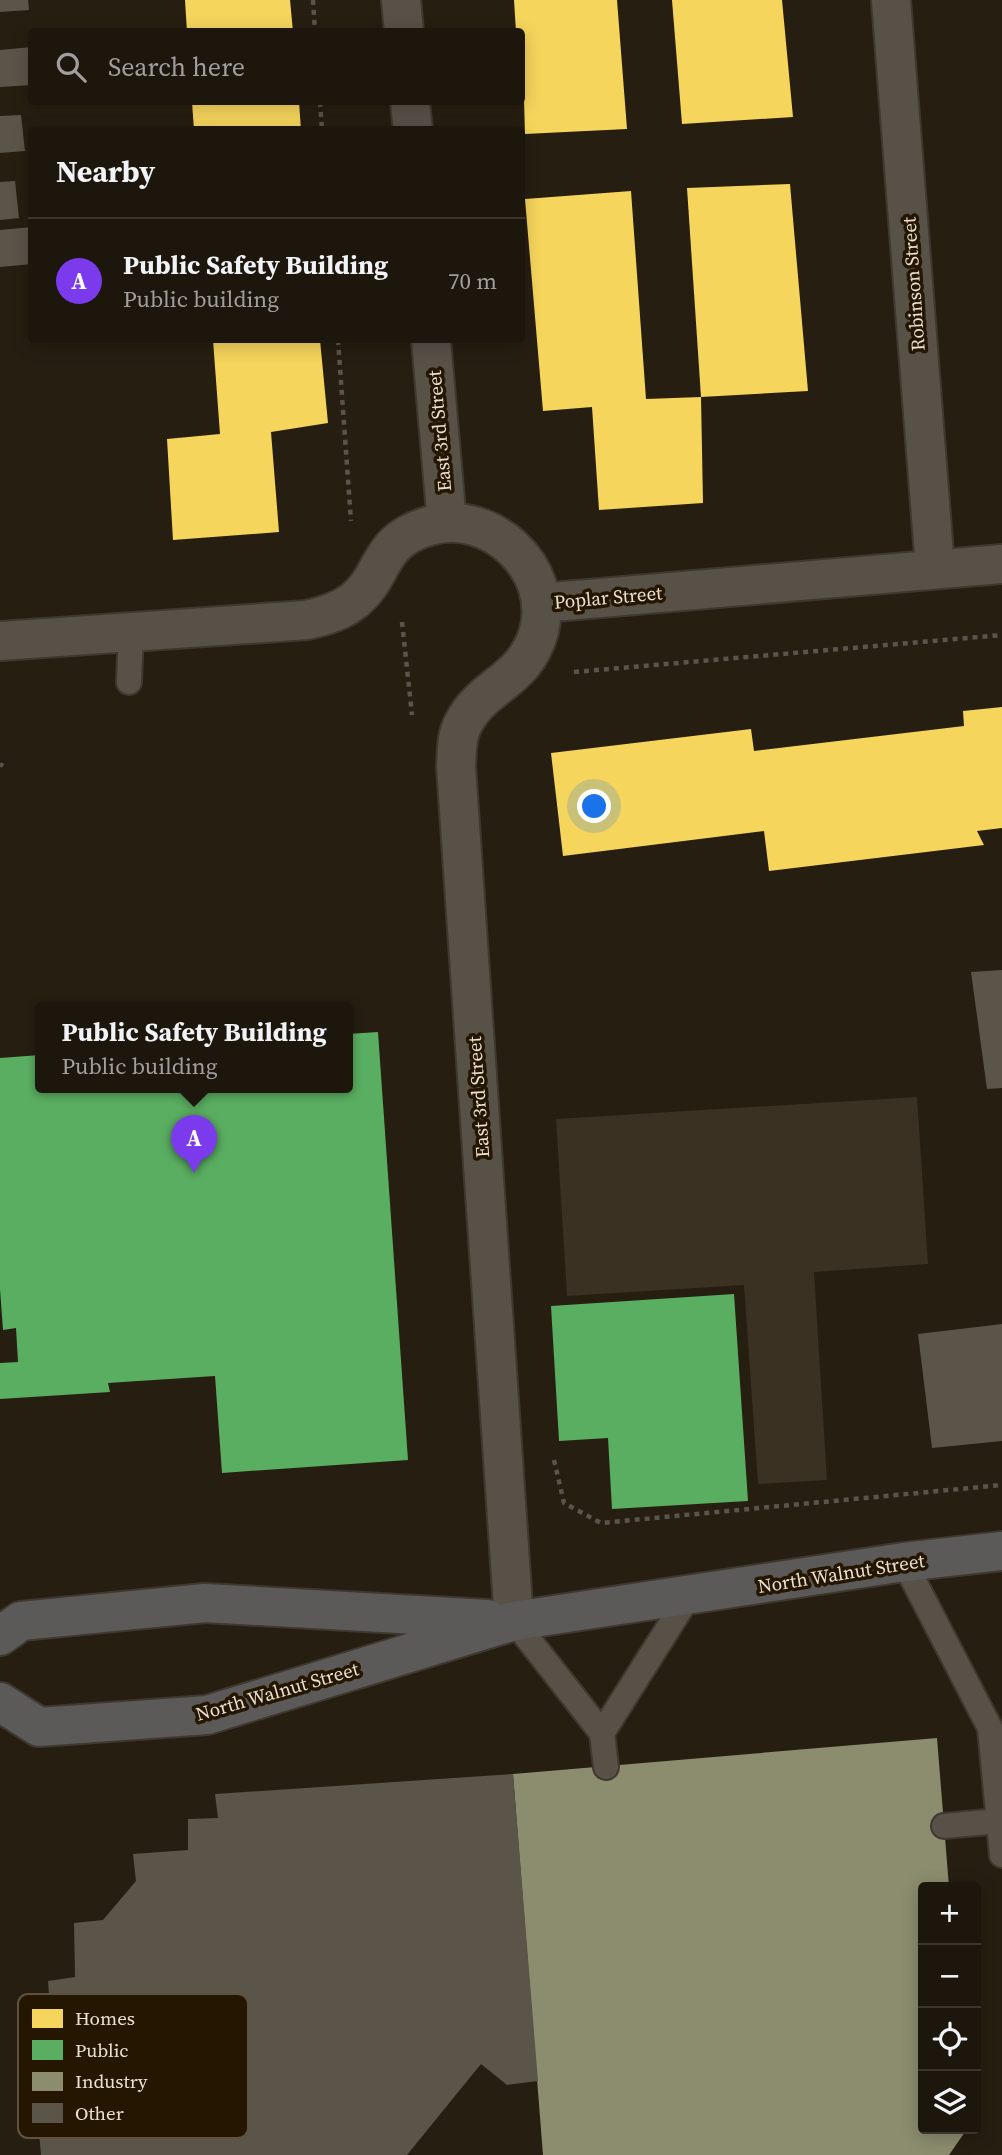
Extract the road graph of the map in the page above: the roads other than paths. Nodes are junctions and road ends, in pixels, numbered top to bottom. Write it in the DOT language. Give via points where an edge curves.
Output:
graph roads {
  1 [pos="401,0"];
  2 [pos="891,0"];
  3 [pos="404,28"];
  4 [pos="410,105"];
  5 [pos="413,126"];
  6 [pos="431,343"];
  7 [pos="447,523"];
  8 [pos="1002,564"];
  9 [pos="935,568"];
  10 [pos="541,603"];
  11 [pos="131,630"];
  12 [pos="0,641"];
  13 [pos="129,682"];
  14 [pos="1002,1551"];
  15 [pos="904,1562"];
  16 [pos="688,1597"];
  17 [pos="514,1621"];
  18 [pos="0,1636"];
  19 [pos="0,1702"];
  20 [pos="996,1717"];
  21 [pos="602,1732"];
  22 [pos="606,1767"];
  23 [pos="998,1822"];
  24 [pos="944,1826"];
  25 [pos="1002,1855"];
  1 -- 3 [label="street"];
  2 -- 9 [label="street, Robinson Street"];
  4 -- 5 [label="street"];
  6 -- 7 [label="street, East 3rd Street"];
  7 -- 10 [label="street, Poplar Street" via="486,529 503,539 528,566"];
  7 -- 11 [label="street, Poplar Street" via="429,526 393,546 362,593 331,614 307,620"];
  8 -- 9 [label="street, Poplar Street"];
  9 -- 10 [label="street, Poplar Street"];
  10 -- 17 [label="street, East 3rd Street" via="539,629 526,661 468,715 458,738 456,766"];
  11 -- 12 [label="street, Poplar Street"];
  11 -- 13 [label="lane"];
  14 -- 15 [label="main road, North Walnut Street"];
  15 -- 16 [label="main road, North Walnut Street"];
  15 -- 20 [label="lane"];
  16 -- 17 [label="main road, North Walnut Street"];
  16 -- 21 [label="lane"];
  17 -- 18 [label="main road, North Walnut Street" via="205,1603 21,1621"];
  17 -- 19 [label="main road, North Walnut Street" via="207,1715 39,1727"];
  17 -- 21 [label="lane"];
  20 -- 23 [label="lane"];
  21 -- 22 [label="lane"];
  23 -- 24 [label="lane"];
  23 -- 25 [label="lane"];
}
